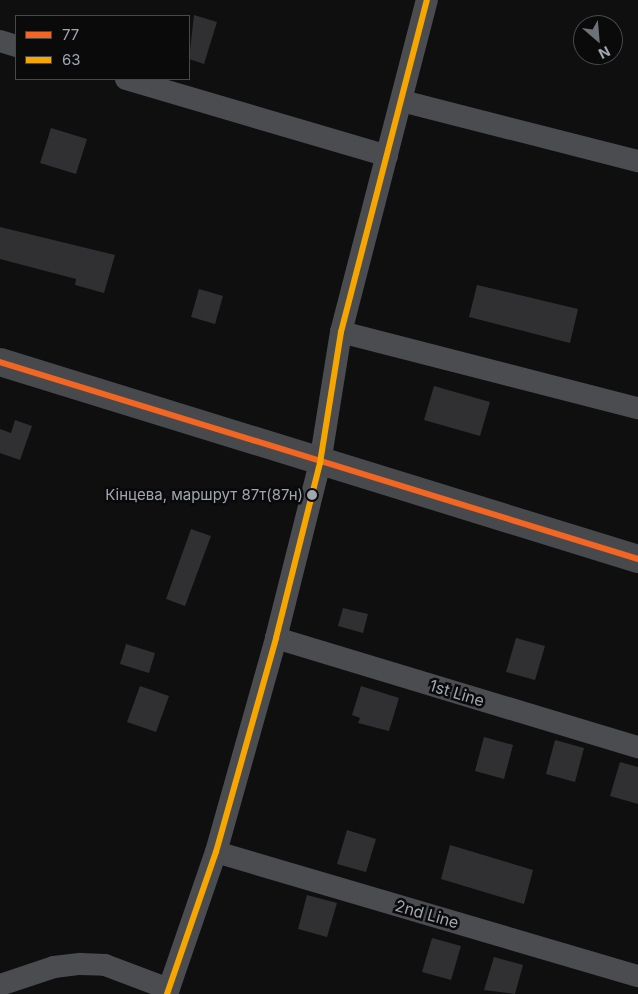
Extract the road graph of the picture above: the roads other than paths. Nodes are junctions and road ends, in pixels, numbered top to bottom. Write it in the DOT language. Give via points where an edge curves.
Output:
graph roads {
  1 [pos="427,0"];
  2 [pos="0,41"];
  3 [pos="15,46"];
  4 [pos="129,80"];
  5 [pos="402,101"];
  6 [pos="387,156"];
  7 [pos="638,161"];
  8 [pos="341,332"];
  9 [pos="0,362"];
  10 [pos="638,408"];
  11 [pos="320,463"];
  12 [pos="638,559"];
  13 [pos="276,638"];
  14 [pos="638,747"];
  15 [pos="216,852"];
  16 [pos="638,976"];
  17 [pos="0,984"];
  18 [pos="168,992"];
  1 -- 5 [label="street"];
  2 -- 3 [label="street"];
  4 -- 6 [label="street"];
  5 -- 6 [label="street"];
  5 -- 7 [label="street"];
  6 -- 8 [label="street"];
  8 -- 10 [label="street"];
  8 -- 11 [label="street"];
  9 -- 11 [label="street"];
  11 -- 12 [label="street"];
  11 -- 13 [label="street"];
  13 -- 14 [label="street, 1st Line"];
  13 -- 15 [label="street"];
  15 -- 16 [label="street, 2nd Line"];
  15 -- 18 [label="street"];
  17 -- 18 [label="street" via="54,967 106,965"];
}
